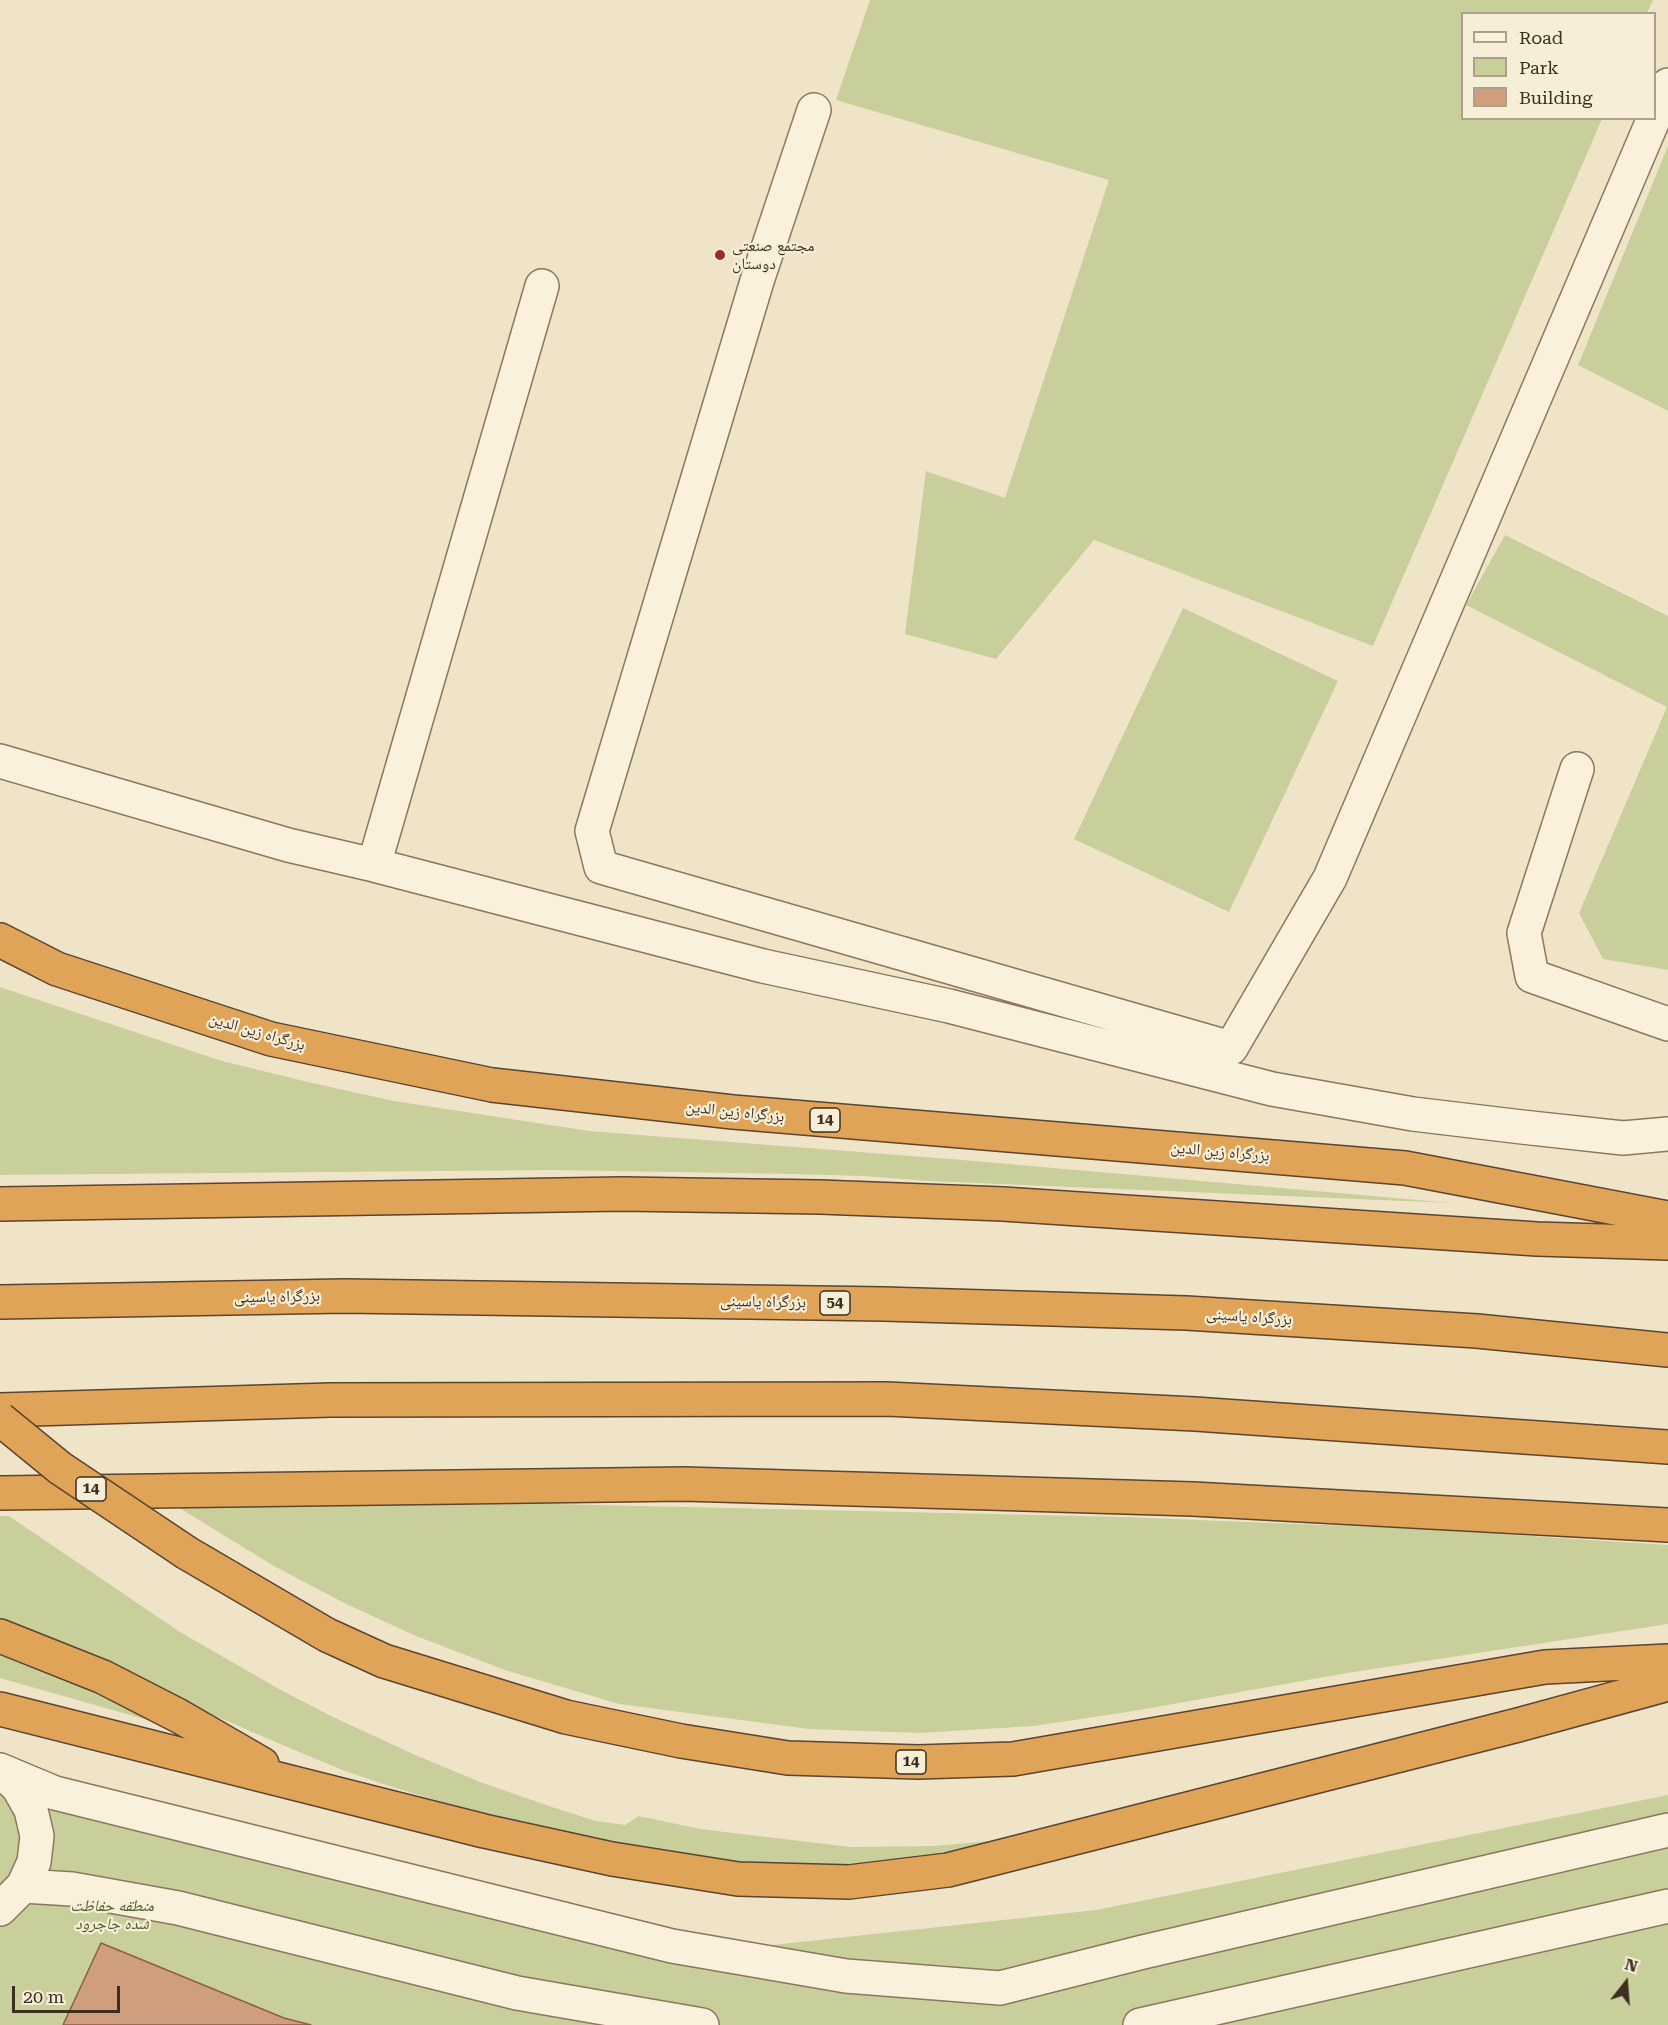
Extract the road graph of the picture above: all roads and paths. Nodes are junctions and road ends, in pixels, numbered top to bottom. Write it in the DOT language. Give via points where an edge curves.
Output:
graph roads {
  1 [pos="1668,85"];
  2 [pos="814,110"];
  3 [pos="1656,113"];
  4 [pos="1653,120"];
  5 [pos="542,286"];
  6 [pos="0,761"];
  7 [pos="1577,769"];
  8 [pos="374,865"];
  9 [pos="0,940"];
  10 [pos="1668,1024"];
  11 [pos="1668,1134"];
  12 [pos="0,1204"];
  13 [pos="1668,1218"];
  14 [pos="1668,1243"];
  15 [pos="0,1302"];
  16 [pos="1668,1350"];
  17 [pos="0,1410"];
  18 [pos="0,1419"];
  19 [pos="1668,1447"];
  20 [pos="0,1493"];
  21 [pos="1668,1525"];
  22 [pos="0,1636"];
  23 [pos="1668,1661"];
  24 [pos="1668,1684"];
  25 [pos="0,1709"];
  26 [pos="0,1770"];
  27 [pos="293,1782"];
  28 [pos="1668,1830"];
  29 [pos="23,1886"];
  30 [pos="1668,1906"];
  31 [pos="0,1909"];
  32 [pos="1267,2011"];
  33 [pos="702,2025"];
  34 [pos="1140,2025"];
  1 -- 3 [label="lane"];
  2 -- 4 [label="lane" via="758,281 592,831 601,867 1231,1048 1330,878"];
  5 -- 8 [label="lane"];
  6 -- 8 [label="lane" via="288,845"];
  7 -- 10 [label="lane" via="1524,933 1532,976"];
  8 -- 11 [label="lane" via="763,966 949,1006 1272,1089 1413,1114 1522,1127 1623,1138"];
  9 -- 13 [label="highway, بزرگراه زین الدین / 14" via="57,969 271,1039 492,1085 732,1112 1405,1168"];
  12 -- 14 [label="highway" via="622,1194 820,1197 1003,1204 1537,1239"];
  15 -- 16 [label="highway, بزرگراه یاسینی / 54" via="345,1296 1198,1313 1477,1331"];
  17 -- 19 [label="highway" via="330,1400 887,1399 1195,1414"];
  18 -- 23 [label="highway, 14, bridge" via="60,1468 187,1553 327,1635 384,1661 566,1717 788,1758 1012,1760 1545,1667"];
  20 -- 21 [label="highway" via="684,1484 1193,1499"];
  22 -- 27 [label="highway" via="103,1677"];
  24 -- 27 [label="highway" via="948,1870 849,1882 738,1879 612,1859"];
  25 -- 27 [label="highway"];
  26 -- 28 [label="lane" via="55,1793 672,1946 846,1976 1000,1988"];
  26 -- 29 [label="lane" via="18,1787 31,1810 37,1836 34,1862"];
  29 -- 31 [label="lane"];
  29 -- 33 [label="lane" via="72,1889 178,1908 517,1993"];
  30 -- 32 [label="lane"];
  32 -- 34 [label="lane"];
}
